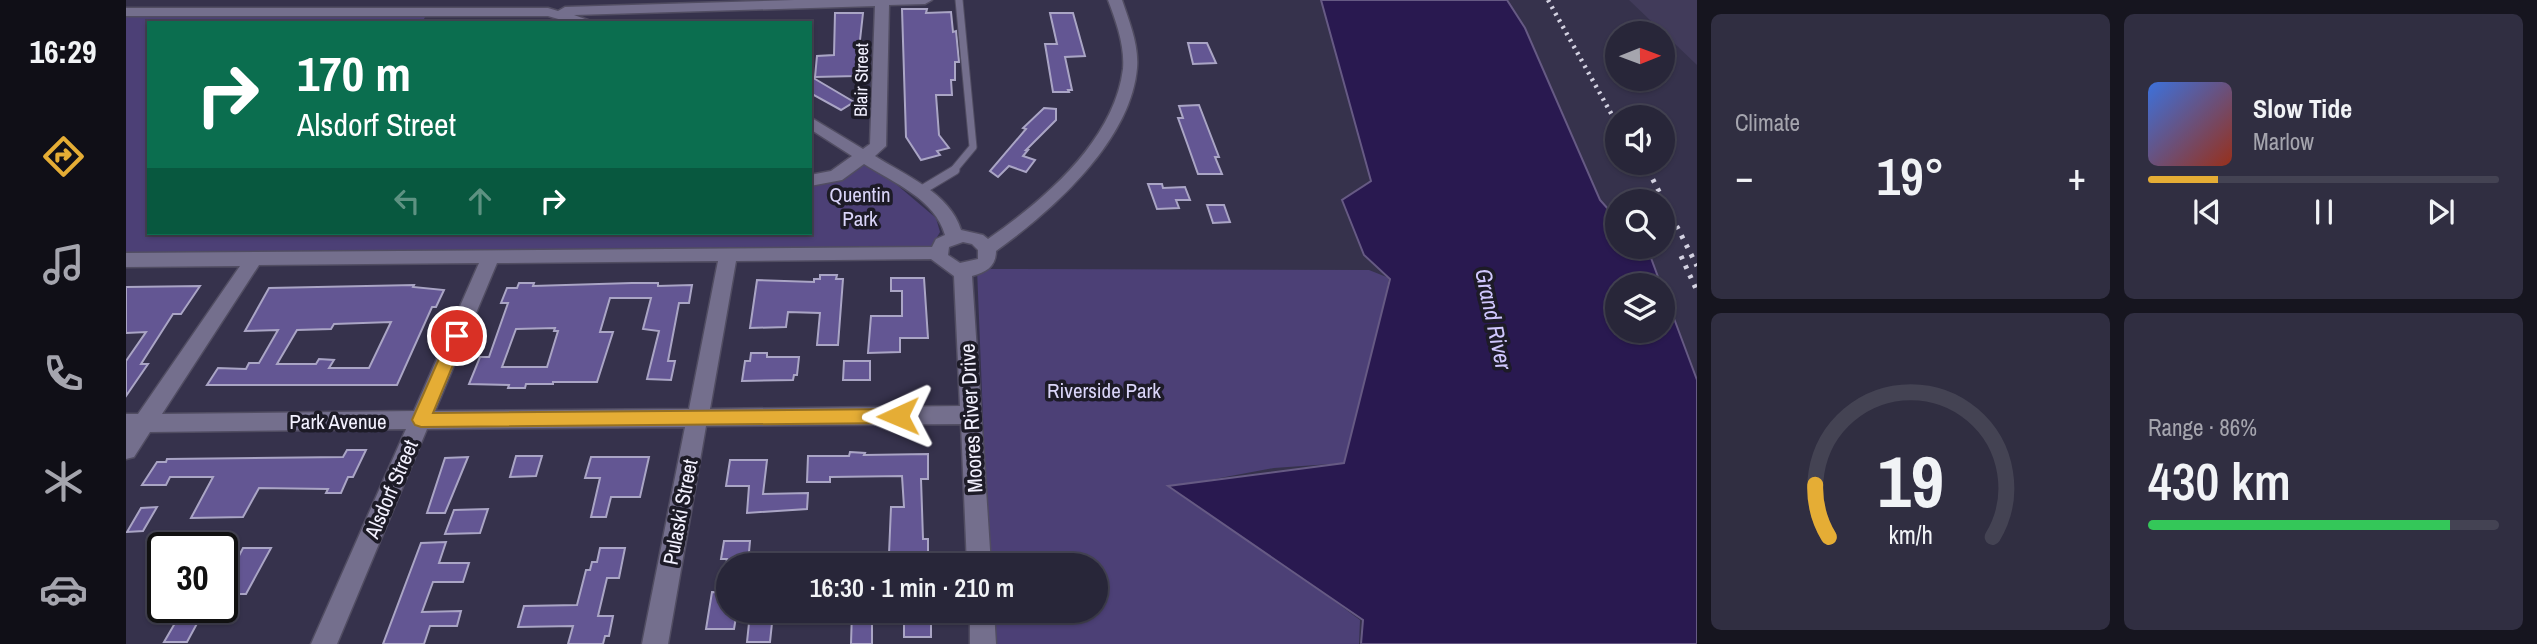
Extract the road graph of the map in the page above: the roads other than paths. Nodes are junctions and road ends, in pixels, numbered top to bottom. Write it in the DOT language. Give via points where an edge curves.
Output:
graph roads {
  1 [pos="882,0"];
  2 [pos="925,0"];
  3 [pos="959,0"];
  4 [pos="1115,0"];
  5 [pos="440,5"];
  6 [pos="126,12"];
  7 [pos="548,12"];
  8 [pos="429,21"];
  9 [pos="582,21"];
  10 [pos="812,123"];
  11 [pos="865,155"];
  12 [pos="812,181"];
  13 [pos="920,191"];
  14 [pos="954,237"];
  15 [pos="987,248"];
  16 [pos="939,253"];
  17 [pos="728,255"];
  18 [pos="491,257"];
  19 [pos="254,258"];
  20 [pos="126,260"];
  21 [pos="963,271"];
  22 [pos="971,415"];
  23 [pos="698,417"];
  24 [pos="421,420"];
  25 [pos="135,422"];
  26 [pos="126,450"];
  27 [pos="978,553"];
  28 [pos="983,623"];
  29 [pos="324,644"];
  30 [pos="655,644"];
  31 [pos="984,644"];
  1 -- 2 [label="street"];
  1 -- 7 [label="street"];
  1 -- 11 [label="street, Blair Street" via="879,141"];
  3 -- 13 [label="lane" via="973,147 967,159 938,183"];
  4 -- 15 [label="street" via="1128,37 1130,71 1115,114 1101,139 1061,187 1011,233"];
  5 -- 6 [label="street"];
  5 -- 7 [label="street"];
  5 -- 8 [label="street"];
  7 -- 9 [label="street"];
  10 -- 11 [label="street"];
  11 -- 12 [label="street" via="836,176"];
  11 -- 13 [label="street"];
  13 -- 14 [label="street" via="938,204"];
  14 -- 15 [label="street" via="977,239"];
  14 -- 16 [label="street" via="942,243"];
  15 -- 21 [label="street" via="984,264"];
  16 -- 17 [label="street"];
  16 -- 21 [label="street" via="943,264"];
  17 -- 18 [label="street"];
  17 -- 23 [label="street, Pulaski Street"];
  18 -- 19 [label="street"];
  18 -- 24 [label="street, Alsdorf Street"];
  19 -- 20 [label="street"];
  19 -- 25 [label="street"];
  21 -- 22 [label="street, Moores River Drive"];
  22 -- 23 [label="street, Park Avenue"];
  22 -- 27 [label="street, Moores River Drive"];
  23 -- 24 [label="street, Park Avenue"];
  23 -- 30 [label="street, Pulaski Street"];
  24 -- 25 [label="street, Park Avenue"];
  24 -- 29 [label="street, Alsdorf Street"];
  25 -- 26 [label="street"];
  28 -- 31 [label="street"];
}
